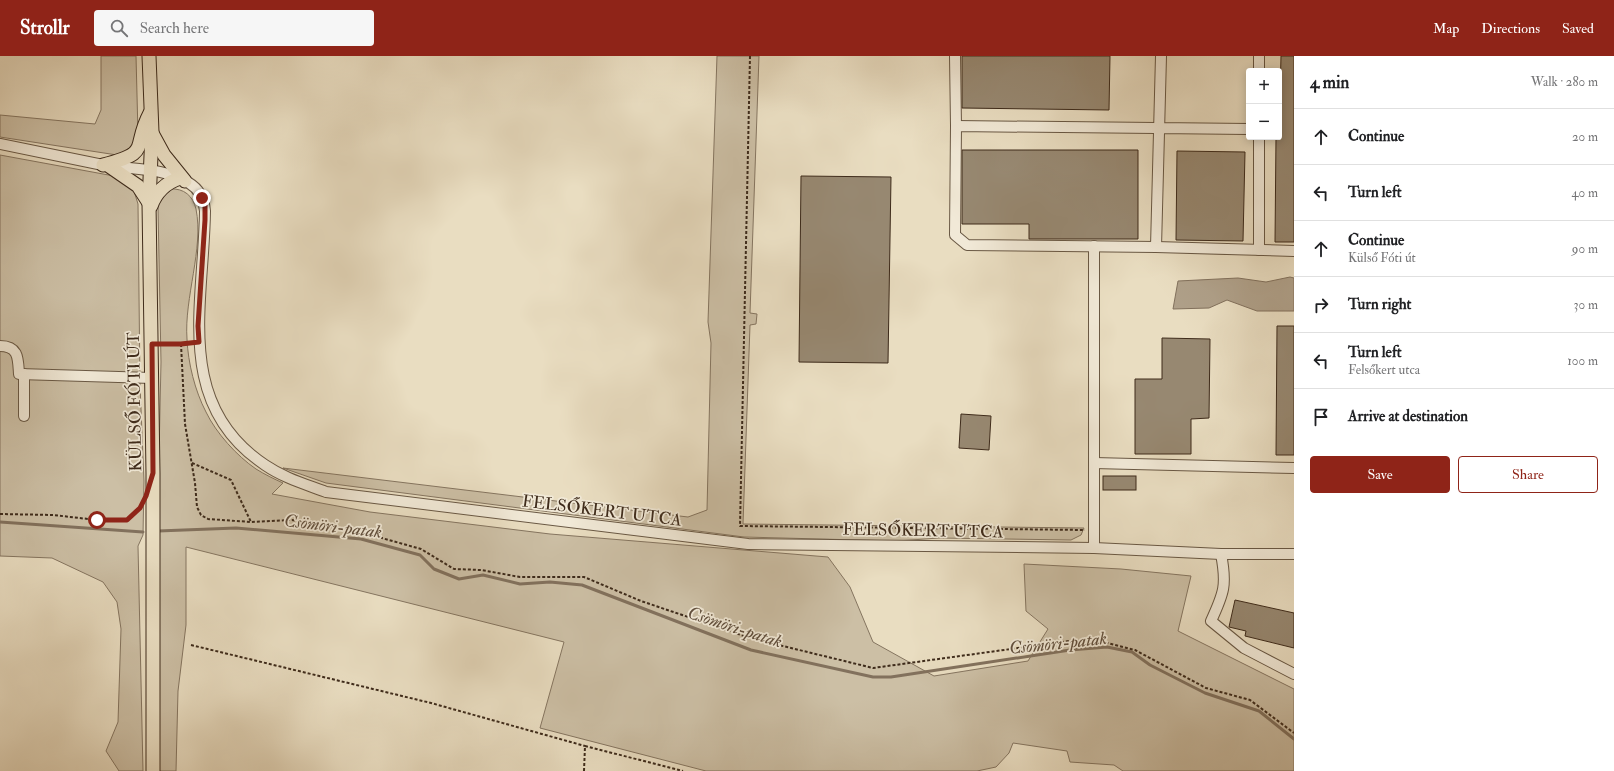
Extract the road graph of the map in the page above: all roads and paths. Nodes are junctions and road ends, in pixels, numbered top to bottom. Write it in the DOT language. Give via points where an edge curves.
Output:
graph roads {
  1 [pos="149,56"];
  2 [pos="750,56"];
  3 [pos="956,56"];
  4 [pos="1161,56"];
  5 [pos="1259,56"];
  6 [pos="1259,68"];
  7 [pos="152,109"];
  8 [pos="956,126"];
  9 [pos="1159,128"];
  10 [pos="1246,129"];
  11 [pos="152,132"];
  12 [pos="1259,140"];
  13 [pos="0,144"];
  14 [pos="106,165"];
  15 [pos="150,171"];
  16 [pos="183,179"];
  17 [pos="149,208"];
  18 [pos="1094,246"];
  19 [pos="1156,247"];
  20 [pos="1259,250"];
  21 [pos="1294,250"];
  22 [pos="199,342"];
  23 [pos="152,344"];
  24 [pos="181,344"];
  25 [pos="0,346"];
  26 [pos="24,374"];
  27 [pos="152,378"];
  28 [pos="24,416"];
  29 [pos="192,463"];
  30 [pos="1094,463"];
  31 [pos="1294,468"];
  32 [pos="143,502"];
  33 [pos="0,514"];
  34 [pos="251,522"];
  35 [pos="1094,530"];
  36 [pos="1094,548"];
  37 [pos="1221,554"];
  38 [pos="1294,554"];
  39 [pos="191,645"];
  40 [pos="1294,674"];
  41 [pos="1294,734"];
  42 [pos="585,746"];
  43 [pos="153,771"];
  44 [pos="584,771"];
  45 [pos="683,771"];
  1 -- 7 [label="main road, KÜLSŐ FÓTI ÚT"];
  2 -- 35 [label="path" via="740,526"];
  3 -- 8 [label="street"];
  4 -- 9 [label="street"];
  5 -- 6 [label="street"];
  7 -- 11 [label="main road, KÜLSŐ FÓTI ÚT"];
  7 -- 14 [label="main road" via="143,127 138,151 126,159"];
  8 -- 9 [label="street"];
  8 -- 18 [label="street" via="955,235 961,241 967,245"];
  9 -- 10 [label="street"];
  9 -- 19 [label="street"];
  11 -- 15 [label="main road, KÜLSŐ FÓTI ÚT"];
  11 -- 16 [label="main road" via="164,155"];
  12 -- 20 [label="street"];
  13 -- 14 [label="street, FELSŐKERT UTCA"];
  14 -- 15 [label="street, FELSŐKERT UTCA"];
  14 -- 17 [label="main road" via="138,186"];
  15 -- 16 [label="street, FELSŐKERT UTCA"];
  15 -- 17 [label="main road, KÜLSŐ FÓTI ÚT"];
  16 -- 17 [label="main road" via="167,184 159,191"];
  16 -- 22 [label="street, FELSŐKERT UTCA" via="194,186 200,194 205,211"];
  17 -- 23 [label="main road, KÜLSŐ FÓTI ÚT"];
  18 -- 19 [label="street"];
  18 -- 30 [label="street"];
  19 -- 20 [label="street"];
  20 -- 21 [label="street"];
  22 -- 24 [label="path"];
  22 -- 36 [label="street, FELSŐKERT UTCA" via="205,388 227,430 264,465 285,477 326,492 748,544"];
  23 -- 24 [label="path"];
  23 -- 27 [label="main road, KÜLSŐ FÓTI ÚT"];
  24 -- 29 [label="path" via="185,424"];
  25 -- 26 [label="street" via="14,349 18,358 19,374"];
  26 -- 27 [label="street"];
  26 -- 28 [label="street"];
  27 -- 43 [label="main road, KÜLSŐ FÓTI ÚT"];
  29 -- 34 [label="path" via="231,480"];
  29 -- 34 [label="path" via="197,507 201,515 208,519"];
  30 -- 31 [label="street"];
  30 -- 35 [label="street"];
  32 -- 33 [label="path" via="127,520"];
  34 -- 41 [label="path" via="292,520 364,533 421,549 454,569 481,570 520,577 584,577 642,601 750,638 873,668 1069,641 1095,640 1111,643 1136,650 1206,688 1250,700"];
  35 -- 36 [label="street"];
  36 -- 37 [label="street, FELSŐKERT UTCA"];
  37 -- 38 [label="street, FELSŐKERT UTCA"];
  37 -- 40 [label="street" via="1225,574 1224,594 1211,621 1244,648"];
  39 -- 42 [label="path" via="431,703"];
  42 -- 44 [label="path"];
  42 -- 45 [label="path"];
}
